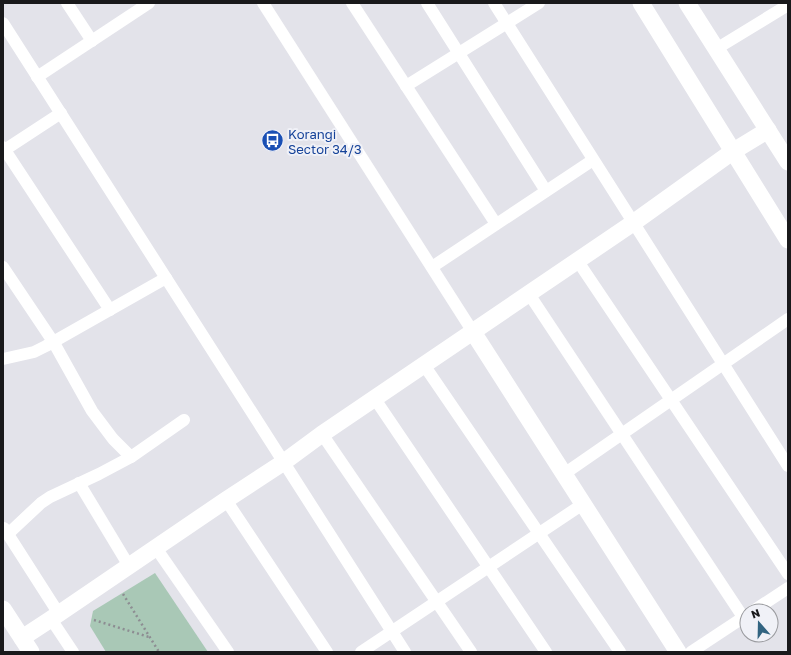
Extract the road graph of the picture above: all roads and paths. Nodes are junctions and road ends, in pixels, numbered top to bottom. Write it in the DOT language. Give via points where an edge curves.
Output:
graph roads {
  1 [pos="67,3"];
  2 [pos="263,3"];
  3 [pos="352,3"];
  4 [pos="427,3"];
  5 [pos="494,3"];
  6 [pos="540,3"];
  7 [pos="641,3"];
  8 [pos="687,3"];
  9 [pos="143,5"];
  10 [pos="788,5"];
  11 [pos="3,23"];
  12 [pos="507,24"];
  13 [pos="92,41"];
  14 [pos="716,49"];
  15 [pos="458,53"];
  16 [pos="37,77"];
  17 [pos="406,86"];
  18 [pos="61,113"];
  19 [pos="768,130"];
  20 [pos="4,149"];
  21 [pos="732,152"];
  22 [pos="593,160"];
  23 [pos="788,162"];
  24 [pos="546,191"];
  25 [pos="633,223"];
  26 [pos="496,224"];
  27 [pos="788,240"];
  28 [pos="578,260"];
  29 [pos="3,267"];
  30 [pos="432,267"];
  31 [pos="166,278"];
  32 [pos="528,294"];
  33 [pos="110,310"];
  34 [pos="788,319"];
  35 [pos="473,332"];
  36 [pos="54,343"];
  37 [pos="3,359"];
  38 [pos="723,364"];
  39 [pos="424,365"];
  40 [pos="375,399"];
  41 [pos="671,400"];
  42 [pos="184,420"];
  43 [pos="322,434"];
  44 [pos="622,434"];
  45 [pos="131,457"];
  46 [pos="284,462"];
  47 [pos="788,466"];
  48 [pos="564,474"];
  49 [pos="79,483"];
  50 [pos="226,500"];
  51 [pos="583,504"];
  52 [pos="5,531"];
  53 [pos="539,533"];
  54 [pos="156,548"];
  55 [pos="129,566"];
  56 [pos="488,567"];
  57 [pos="788,574"];
  58 [pos="788,588"];
  59 [pos="123,594"];
  60 [pos="437,601"];
  61 [pos="740,603"];
  62 [pos="765,603"];
  63 [pos="3,608"];
  64 [pos="55,616"];
  65 [pos="94,620"];
  66 [pos="739,620"];
  67 [pos="392,632"];
  68 [pos="22,638"];
  69 [pos="150,638"];
  70 [pos="31,652"];
  71 [pos="73,652"];
  72 [pos="159,652"];
  73 [pos="228,652"];
  74 [pos="327,652"];
  75 [pos="361,652"];
  76 [pos="405,652"];
  77 [pos="472,652"];
  78 [pos="546,652"];
  79 [pos="620,652"];
  80 [pos="678,652"];
  81 [pos="690,652"];
  1 -- 13 [label="street"];
  2 -- 30 [label="street"];
  3 -- 17 [label="street"];
  4 -- 15 [label="street"];
  5 -- 12 [label="street"];
  6 -- 12 [label="street"];
  7 -- 21 [label="street"];
  8 -- 14 [label="street"];
  9 -- 13 [label="street"];
  10 -- 14 [label="street"];
  11 -- 16 [label="street"];
  12 -- 15 [label="street"];
  12 -- 22 [label="street"];
  13 -- 16 [label="street"];
  14 -- 19 [label="street"];
  15 -- 17 [label="street"];
  15 -- 24 [label="street"];
  16 -- 18 [label="street"];
  17 -- 26 [label="street"];
  18 -- 20 [label="street"];
  18 -- 31 [label="street"];
  19 -- 21 [label="street"];
  19 -- 23 [label="street"];
  20 -- 33 [label="street"];
  21 -- 25 [label="street"];
  21 -- 27 [label="street"];
  22 -- 24 [label="street"];
  22 -- 25 [label="street"];
  24 -- 26 [label="street"];
  25 -- 28 [label="street"];
  25 -- 38 [label="street"];
  26 -- 30 [label="street"];
  28 -- 32 [label="street"];
  28 -- 41 [label="street"];
  29 -- 36 [label="street"];
  30 -- 35 [label="street"];
  31 -- 33 [label="street"];
  31 -- 46 [label="street"];
  32 -- 35 [label="street"];
  32 -- 44 [label="street"];
  33 -- 36 [label="street"];
  34 -- 38 [label="street"];
  35 -- 39 [label="street"];
  35 -- 48 [label="street"];
  36 -- 37 [label="street" via="34,352"];
  36 -- 45 [label="street" via="92,411 113,439"];
  38 -- 41 [label="street"];
  38 -- 47 [label="street"];
  39 -- 40 [label="street"];
  39 -- 53 [label="street"];
  40 -- 43 [label="street"];
  40 -- 56 [label="street"];
  41 -- 44 [label="street"];
  41 -- 57 [label="street"];
  42 -- 45 [label="street"];
  43 -- 46 [label="street"];
  43 -- 60 [label="street"];
  44 -- 48 [label="street"];
  44 -- 61 [label="street"];
  45 -- 49 [label="street"];
  46 -- 50 [label="street"];
  46 -- 67 [label="street"];
  48 -- 51 [label="street"];
  49 -- 52 [label="street" via="50,496"];
  49 -- 55 [label="street"];
  50 -- 54 [label="street"];
  50 -- 74 [label="street"];
  51 -- 53 [label="street"];
  51 -- 80 [label="street"];
  52 -- 64 [label="street"];
  53 -- 56 [label="street"];
  53 -- 79 [label="street"];
  54 -- 55 [label="street"];
  54 -- 73 [label="street"];
  55 -- 64 [label="street"];
  56 -- 60 [label="street"];
  56 -- 78 [label="street"];
  58 -- 62 [label="street"];
  59 -- 69 [label="path"];
  60 -- 67 [label="street"];
  60 -- 77 [label="street"];
  63 -- 68 [label="street"];
  64 -- 68 [label="street"];
  64 -- 71 [label="street"];
  65 -- 69 [label="path"];
  66 -- 81 [label="street"];
  67 -- 75 [label="street"];
  67 -- 76 [label="street"];
  68 -- 70 [label="street"];
  69 -- 72 [label="path"];
}
